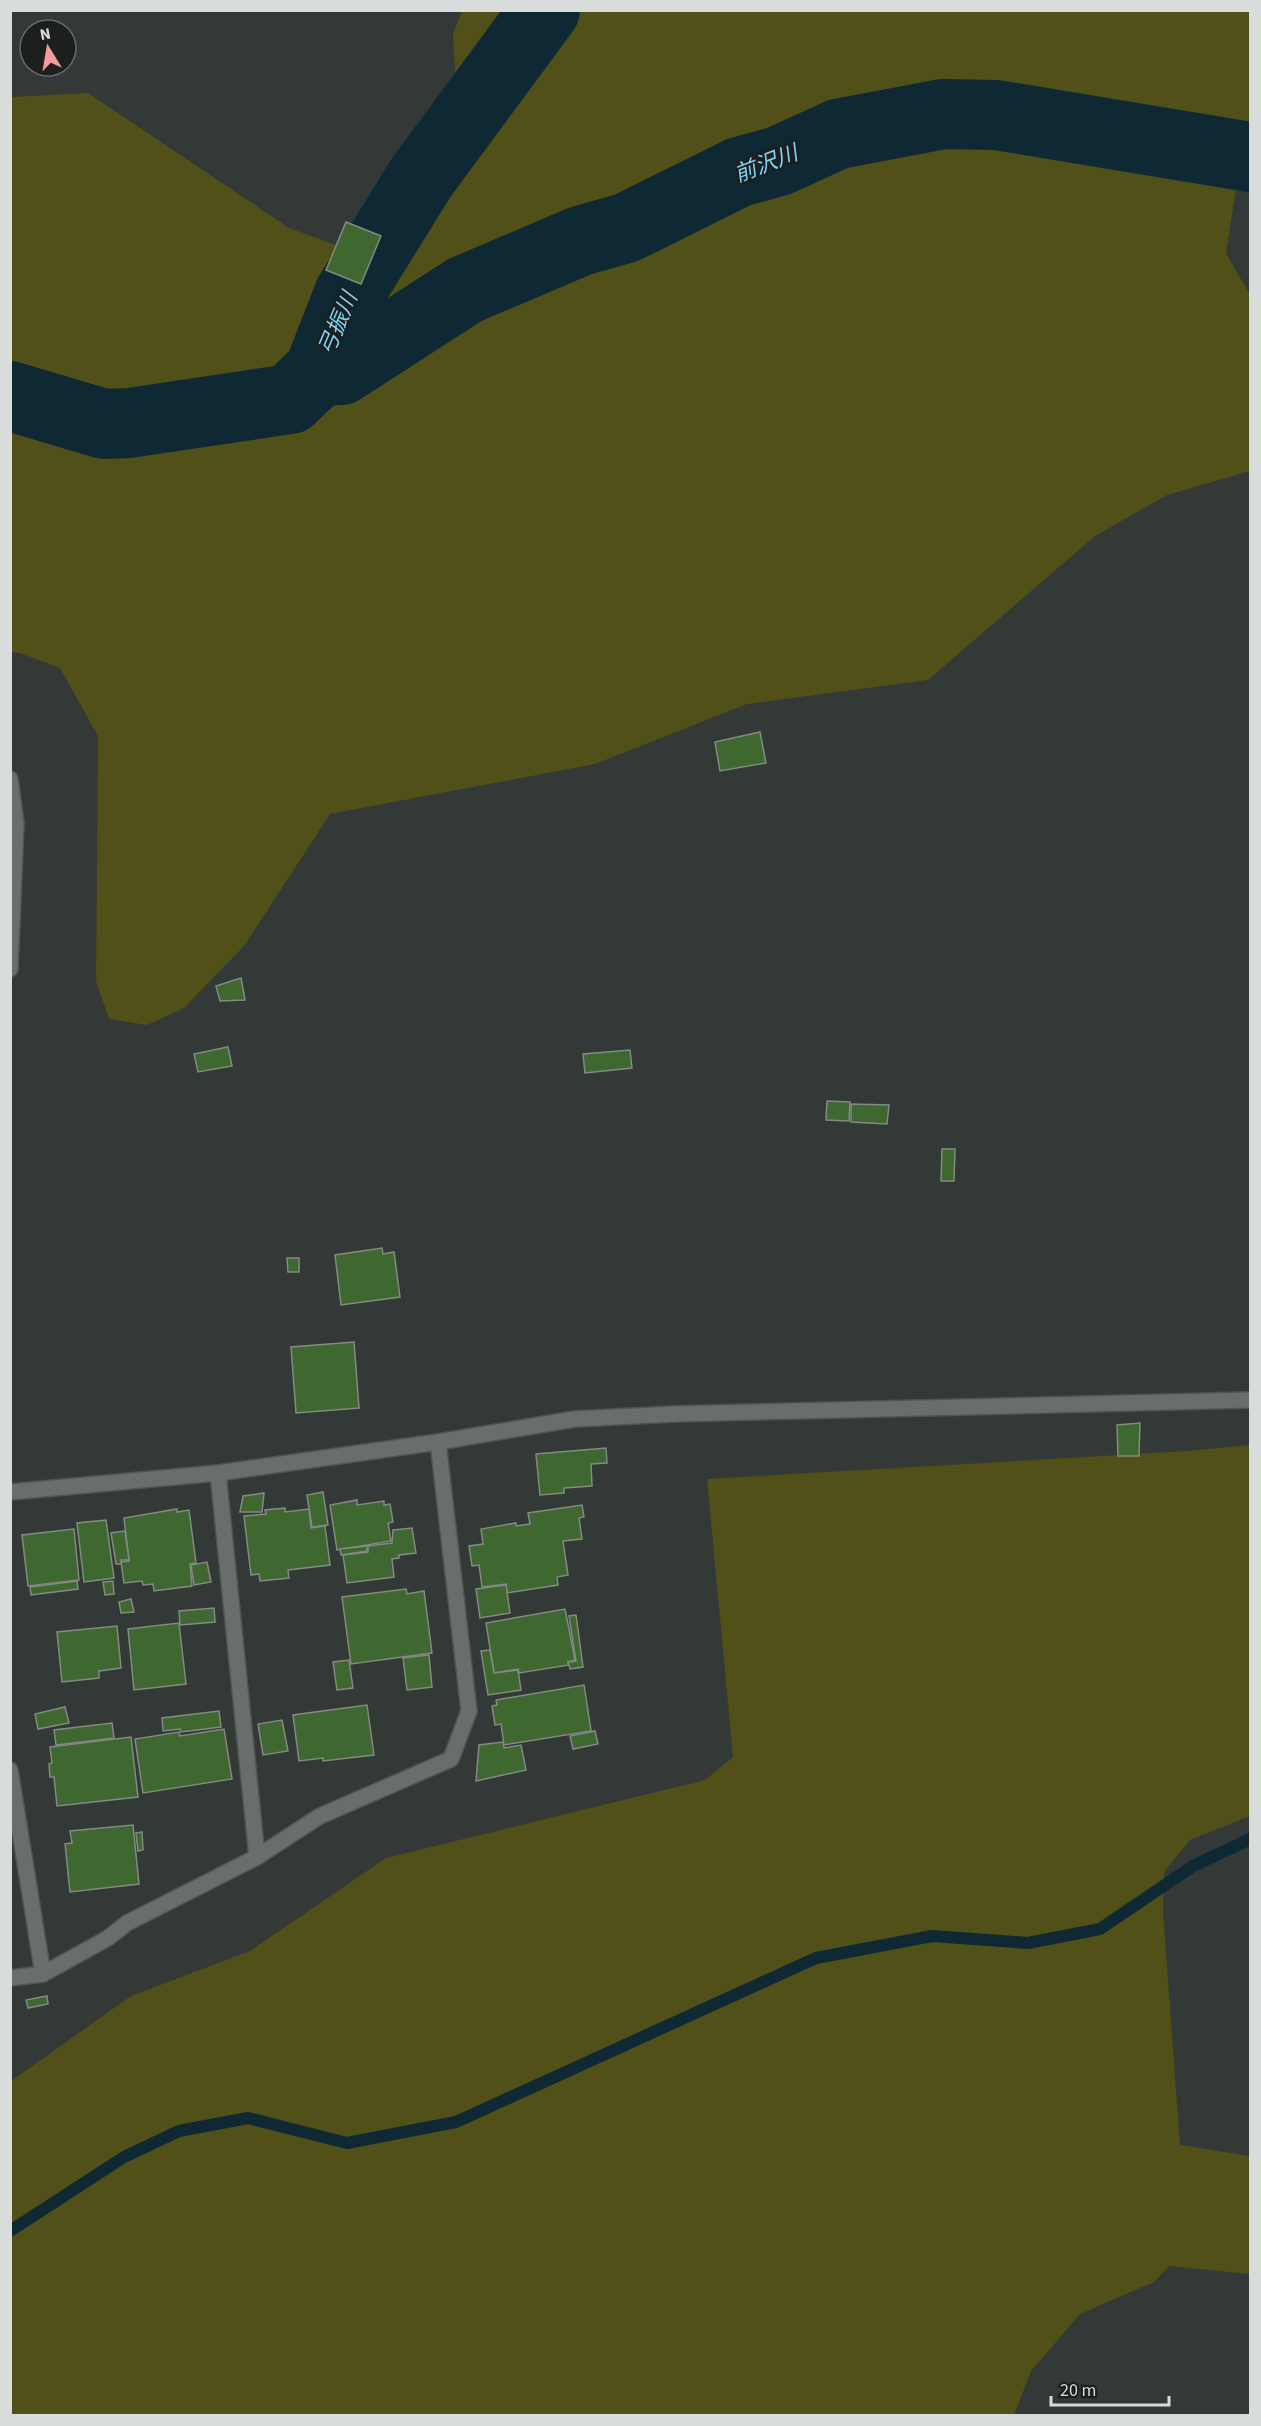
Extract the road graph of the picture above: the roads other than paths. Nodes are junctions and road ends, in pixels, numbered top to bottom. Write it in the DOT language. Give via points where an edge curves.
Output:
graph roads {
  1 [pos="10,779"];
  2 [pos="13,829"];
  3 [pos="10,969"];
  4 [pos="1251,1400"];
  5 [pos="438,1442"];
  6 [pos="218,1473"];
  7 [pos="10,1492"];
  8 [pos="10,1770"];
  9 [pos="257,1857"];
  10 [pos="43,1974"];
  11 [pos="10,1978"];
  1 -- 2 [label="street"];
  2 -- 3 [label="street"];
  4 -- 5 [label="street" via="575,1419"];
  5 -- 6 [label="street"];
  5 -- 9 [label="street" via="468,1711 451,1759 320,1816"];
  6 -- 7 [label="street"];
  6 -- 9 [label="street"];
  8 -- 10 [label="street"];
  9 -- 10 [label="street" via="127,1923"];
  10 -- 11 [label="street"];
}
